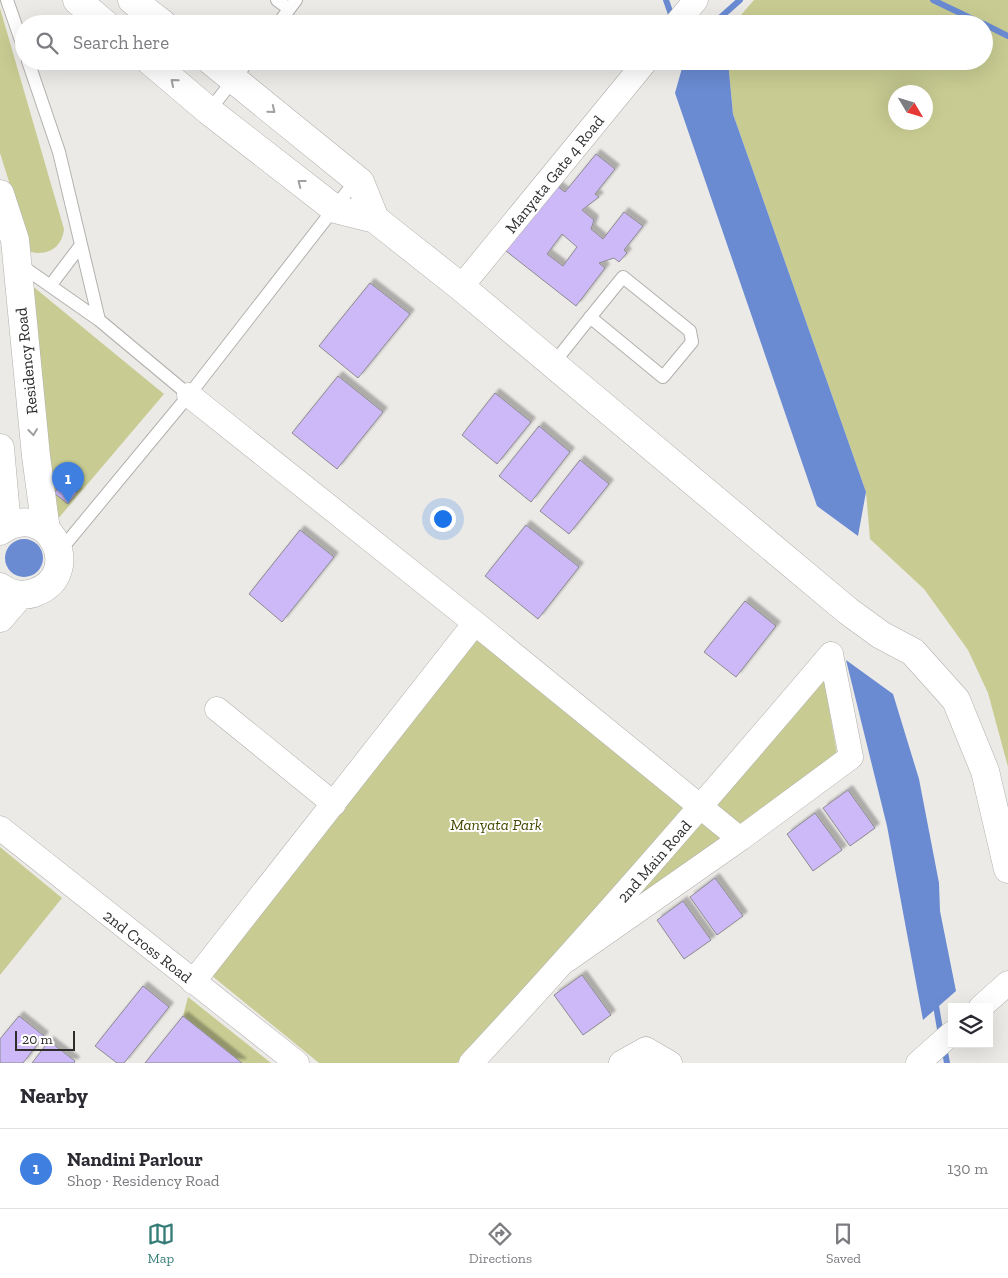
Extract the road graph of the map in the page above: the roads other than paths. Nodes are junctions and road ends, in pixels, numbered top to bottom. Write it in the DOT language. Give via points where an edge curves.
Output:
graph roads {
  1 [pos="7,0"];
  2 [pos="77,0"];
  3 [pos="132,0"];
  4 [pos="277,0"];
  5 [pos="696,0"];
  6 [pos="293,5"];
  7 [pos="94,15"];
  8 [pos="151,15"];
  9 [pos="285,15"];
  10 [pos="684,15"];
  11 [pos="15,23"];
  12 [pos="31,70"];
  13 [pos="161,70"];
  14 [pos="241,70"];
  15 [pos="639,70"];
  16 [pos="209,111"];
  17 [pos="357,180"];
  18 [pos="0,194"];
  19 [pos="335,209"];
  20 [pos="375,219"];
  21 [pos="81,245"];
  22 [pos="8,262"];
  23 [pos="50,286"];
  24 [pos="461,287"];
  25 [pos="590,318"];
  26 [pos="99,320"];
  27 [pos="553,364"];
  28 [pos="189,396"];
  29 [pos="1,462"];
  30 [pos="4,528"];
  31 [pos="53,541"];
  32 [pos="10,591"];
  33 [pos="0,618"];
  34 [pos="475,623"];
  35 [pos="217,709"];
  36 [pos="334,804"];
  37 [pos="701,807"];
  38 [pos="0,828"];
  39 [pos="740,839"];
  40 [pos="1008,869"];
  41 [pos="567,960"];
  42 [pos="194,982"];
  43 [pos="1008,983"];
  44 [pos="986,1003"];
  45 [pos="948,1037"];
  46 [pos="297,1063"];
  47 [pos="471,1063"];
  48 [pos="621,1063"];
  49 [pos="670,1063"];
  50 [pos="918,1063"];
  1 -- 11 [label="lane"];
  2 -- 7 [label="street"];
  3 -- 8 [label="street"];
  4 -- 6 [label="lane"];
  5 -- 10 [label="street"];
  6 -- 9 [label="lane"];
  12 -- 21 [label="lane" via="59,152"];
  16 -- 13 [label="street, one-way"];
  14 -- 16 [label="lane"];
  14 -- 17 [label="street, one-way"];
  15 -- 24 [label="street, Manyata Gate 4 Road"];
  19 -- 16 [label="street, one-way"];
  17 -- 19 [label="lane"];
  17 -- 20 [label="street"];
  18 -- 22 [label="street, Residency Road" via="15,240"];
  19 -- 20 [label="street"];
  19 -- 28 [label="lane"];
  20 -- 24 [label="street"];
  21 -- 23 [label="lane"];
  21 -- 26 [label="lane"];
  22 -- 23 [label="lane"];
  22 -- 31 [label="street, Residency Road, one-way" via="36,456"];
  23 -- 26 [label="lane"];
  24 -- 27 [label="street"];
  25 -- 25 [label="lane" via="623,277 690,331 692,342 663,378"];
  25 -- 27 [label="lane"];
  26 -- 28 [label="lane"];
  27 -- 40 [label="street" via="872,628 913,652 956,700 985,771"];
  28 -- 31 [label="lane"];
  28 -- 34 [label="street"];
  29 -- 30 [label="street"];
  30 -- 31 [label="street" via="27,522"];
  31 -- 32 [label="street, Residency Road" via="56,574 50,583 36,592"];
  32 -- 33 [label="street"];
  34 -- 36 [label="street"];
  34 -- 37 [label="street"];
  35 -- 36 [label="street"];
  36 -- 42 [label="street"];
  37 -- 39 [label="street"];
  37 -- 39 [label="street, 2nd Main Road" via="831,654 851,757"];
  37 -- 41 [label="street, 2nd Main Road"];
  38 -- 42 [label="street, 2nd Cross Road"];
  39 -- 41 [label="street"];
  41 -- 47 [label="street, 2nd Main Road"];
  42 -- 46 [label="street, 2nd Cross Road"];
  43 -- 44 [label="street"];
  45 -- 50 [label="street"];
  48 -- 49 [label="street" via="646,1049"];
}
